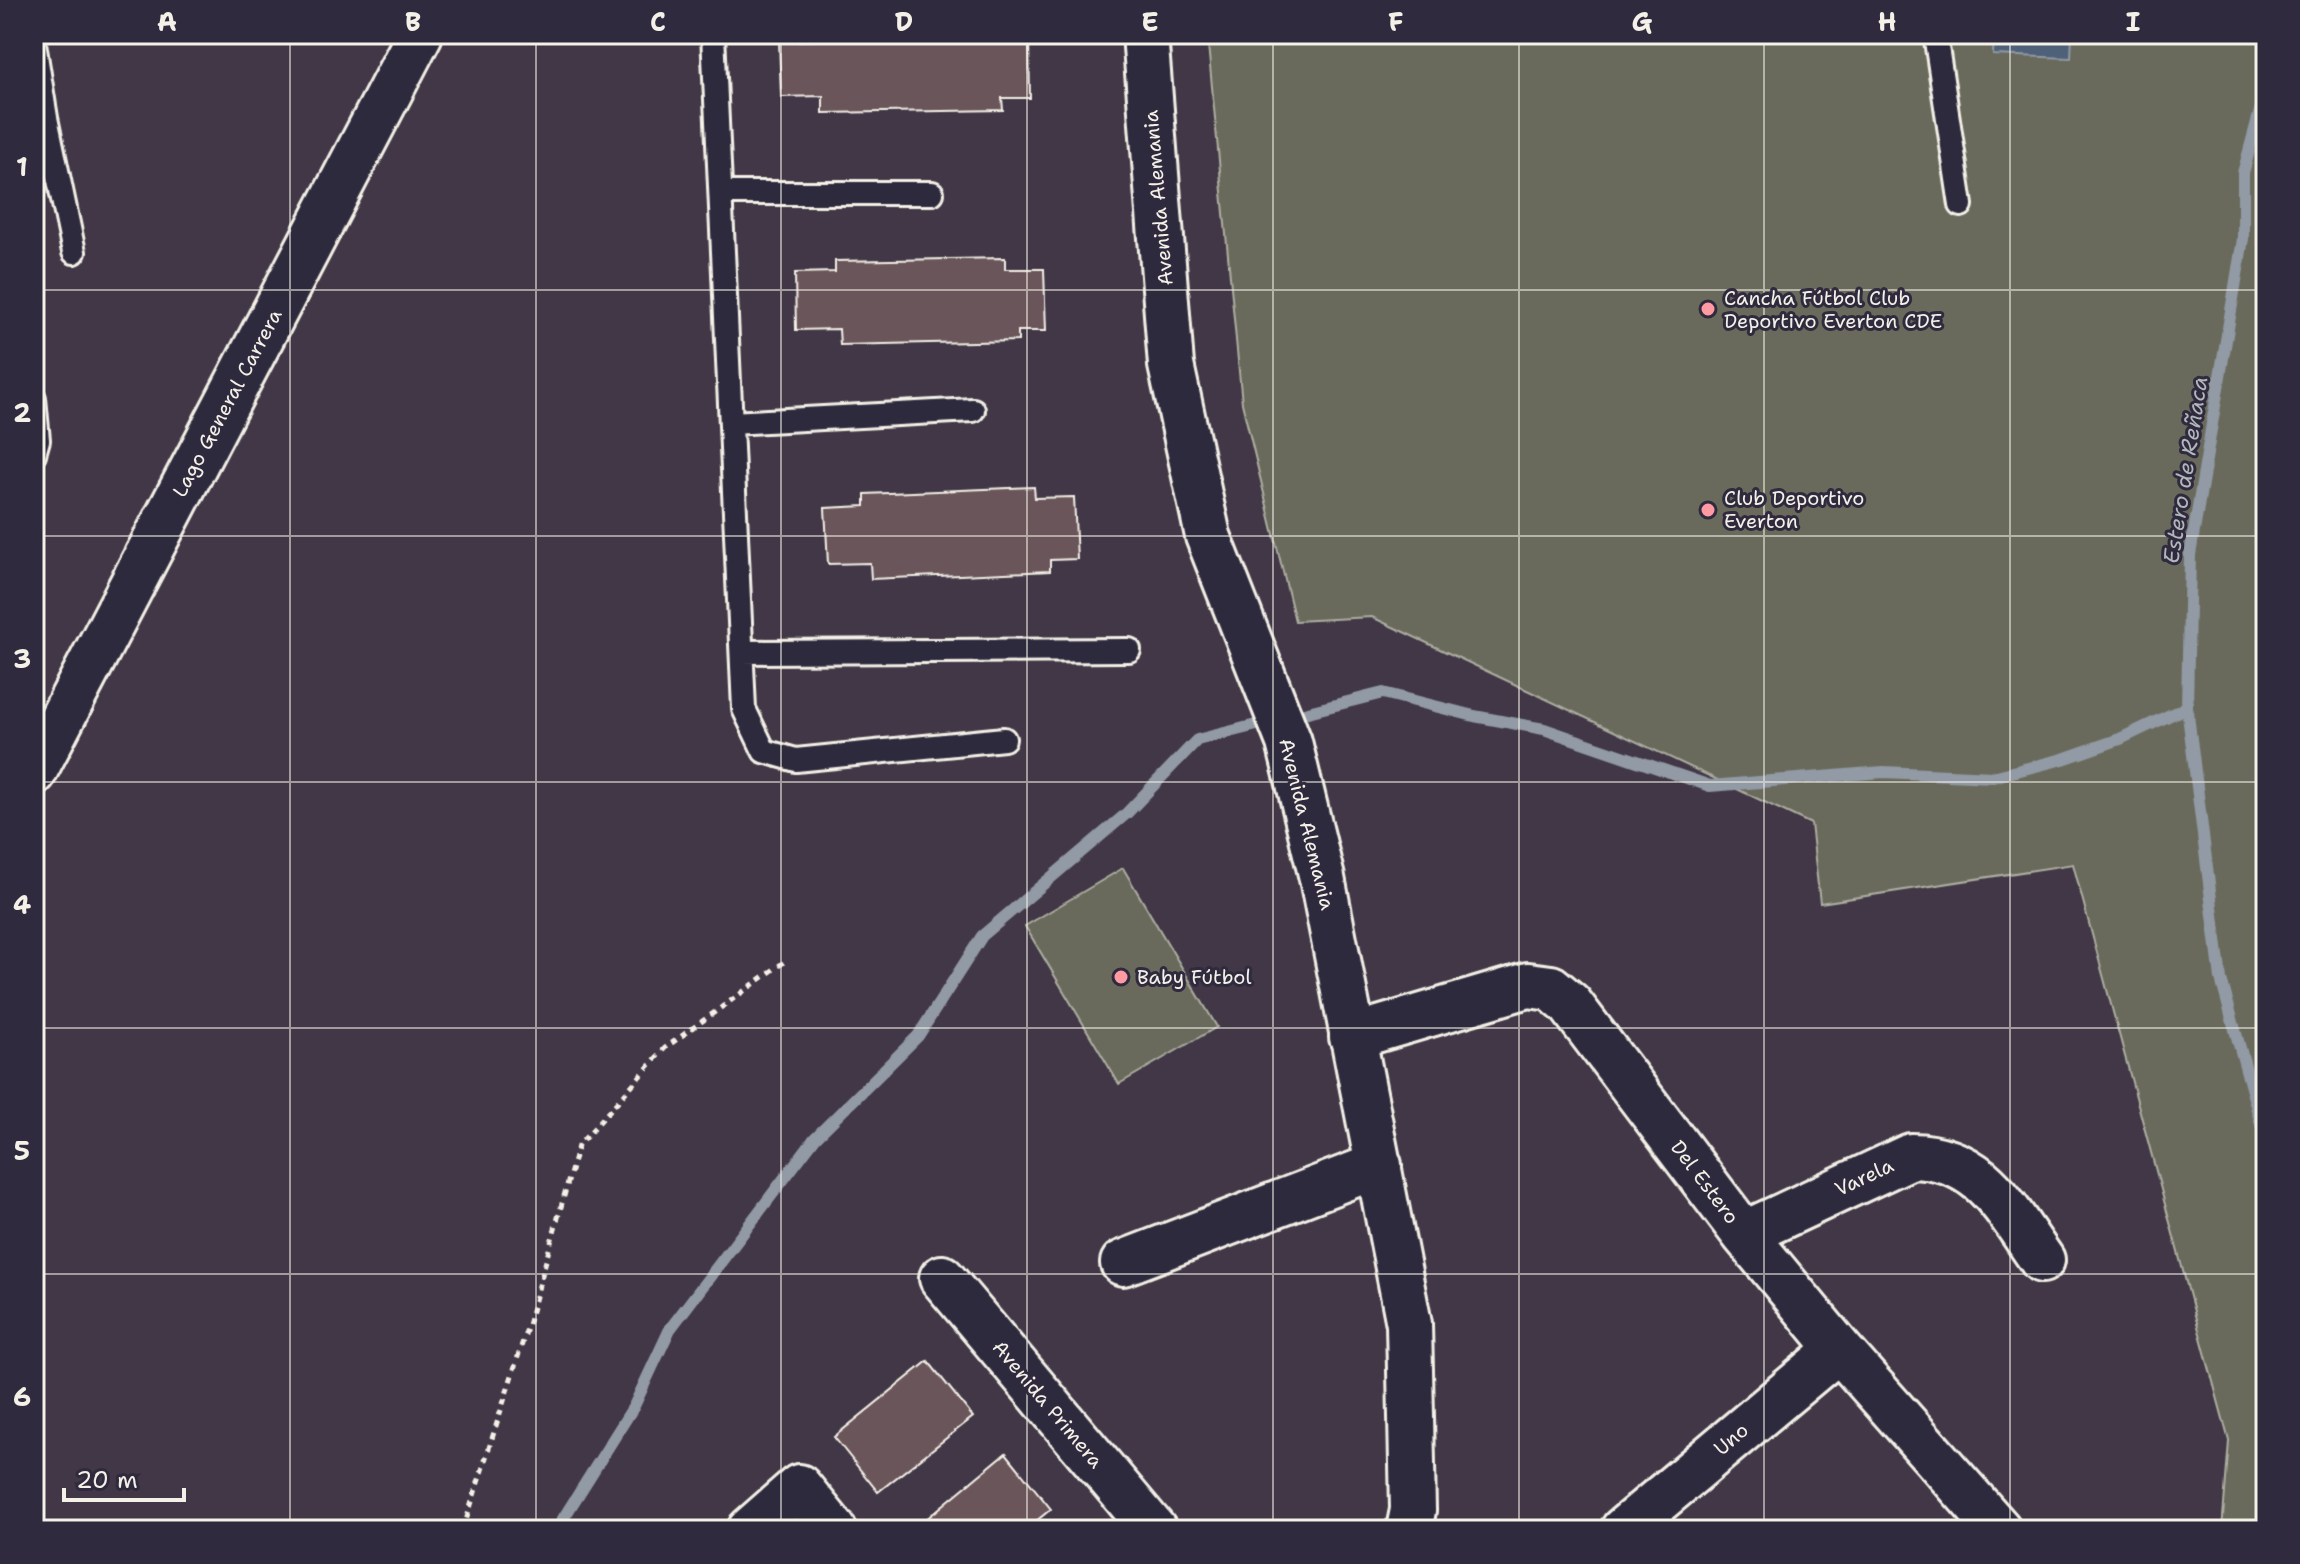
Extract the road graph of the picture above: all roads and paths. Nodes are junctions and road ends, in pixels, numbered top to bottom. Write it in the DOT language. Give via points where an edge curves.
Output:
graph roads {
  1 [pos="420,34"];
  2 [pos="713,34"];
  3 [pos="1145,34"];
  4 [pos="1935,34"];
  5 [pos="34,43"];
  6 [pos="40,119"];
  7 [pos="721,193"];
  8 [pos="932,193"];
  9 [pos="1961,205"];
  10 [pos="74,252"];
  11 [pos="34,398"];
  12 [pos="973,410"];
  13 [pos="731,423"];
  14 [pos="34,454"];
  15 [pos="1129,650"];
  16 [pos="742,652"];
  17 [pos="1004,739"];
  18 [pos="34,772"];
  19 [pos="787,960"];
  20 [pos="1352,1037"];
  21 [pos="1379,1165"];
  22 [pos="1744,1234"];
  23 [pos="2042,1260"];
  24 [pos="1123,1263"];
  25 [pos="942,1278"];
  26 [pos="1839,1349"];
  27 [pos="463,1530"];
  28 [pos="750,1530"];
  29 [pos="834,1530"];
  30 [pos="1154,1530"];
  31 [pos="1409,1530"];
  32 [pos="1623,1530"];
  33 [pos="1999,1530"];
  1 -- 18 [label="street, Lago General Carrera"];
  2 -- 7 [label="lane"];
  3 -- 20 [label="street, Avenida Alemania" via="1171,365 1182,423 1208,536 1289,742"];
  4 -- 9 [label="lane"];
  5 -- 6 [label="lane"];
  6 -- 10 [label="lane"];
  7 -- 8 [label="lane"];
  7 -- 13 [label="lane"];
  11 -- 14 [label="lane"];
  12 -- 13 [label="lane"];
  13 -- 16 [label="lane"];
  15 -- 16 [label="lane"];
  16 -- 17 [label="lane" via="744,709 764,751 796,760"];
  19 -- 27 [label="path" via="665,1048 578,1146"];
  20 -- 21 [label="street, Avenida Alemania"];
  20 -- 22 [label="street, Del Estero" via="1528,985 1551,988 1570,1004"];
  21 -- 24 [label="street"];
  21 -- 31 [label="street, Avenida Alemania" via="1409,1324"];
  22 -- 23 [label="street, Varela" via="1911,1156 1935,1156 1958,1163 1992,1192"];
  22 -- 26 [label="street, Del Estero"];
  25 -- 30 [label="street, Avenida Primera"];
  26 -- 32 [label="street, Uno"];
  26 -- 33 [label="street, Del Estero"];
  28 -- 29 [label="street" via="799,1487"];
}
